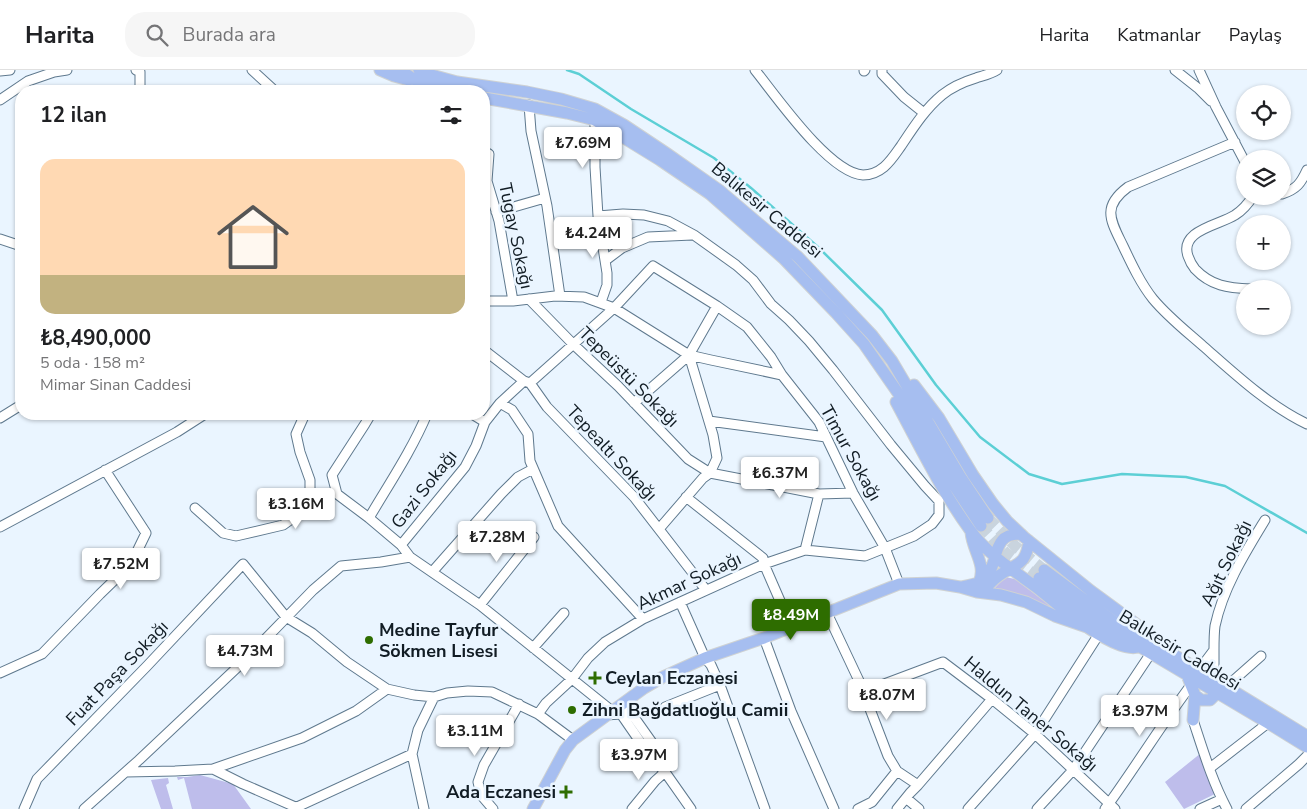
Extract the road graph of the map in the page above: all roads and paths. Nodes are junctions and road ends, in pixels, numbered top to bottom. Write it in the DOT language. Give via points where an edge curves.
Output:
graph roads {
  1 [pos="10,70"];
  2 [pos="67,70"];
  3 [pos="136,70"];
  4 [pos="252,70"];
  5 [pos="380,70"];
  6 [pos="400,70"];
  7 [pos="413,70"];
  8 [pos="755,70"];
  9 [pos="997,70"];
  10 [pos="1175,70"];
  11 [pos="1199,70"];
  12 [pos="0,71"];
  13 [pos="882,72"];
  14 [pos="420,75"];
  15 [pos="22,85"];
  16 [pos="140,85"];
  17 [pos="268,85"];
  18 [pos="442,85"];
  19 [pos="478,85"];
  20 [pos="490,87"];
  21 [pos="15,90"];
  22 [pos="490,99"];
  23 [pos="0,100"];
  24 [pos="529,105"];
  25 [pos="1216,106"];
  26 [pos="924,112"];
  27 [pos="595,120"];
  28 [pos="1235,142"];
  29 [pos="1239,150"];
  30 [pos="1307,170"];
  31 [pos="490,191"];
  32 [pos="1291,191"];
  33 [pos="545,198"];
  34 [pos="1247,205"];
  35 [pos="496,212"];
  36 [pos="598,216"];
  37 [pos="694,235"];
  38 [pos="0,239"];
  39 [pos="15,244"];
  40 [pos="606,260"];
  41 [pos="1236,287"];
  42 [pos="560,296"];
  43 [pos="529,299"];
  44 [pos="490,301"];
  45 [pos="513,301"];
  46 [pos="601,302"];
  47 [pos="717,306"];
  48 [pos="614,308"];
  49 [pos="573,344"];
  50 [pos="490,354"];
  51 [pos="689,355"];
  52 [pos="892,361"];
  53 [pos="782,375"];
  54 [pos="527,382"];
  55 [pos="634,402"];
  56 [pos="500,403"];
  57 [pos="15,409"];
  58 [pos="490,416"];
  59 [pos="0,418"];
  60 [pos="196,420"];
  61 [pos="302,420"];
  62 [pos="367,420"];
  63 [pos="424,420"];
  64 [pos="482,420"];
  65 [pos="709,421"];
  66 [pos="485,422"];
  67 [pos="1307,424"];
  68 [pos="826,437"];
  69 [pos="533,469"];
  70 [pos="105,470"];
  71 [pos="710,472"];
  72 [pos="853,493"];
  73 [pos="819,494"];
  74 [pos="686,497"];
  75 [pos="195,508"];
  76 [pos="369,518"];
  77 [pos="1265,520"];
  78 [pos="980,525"];
  79 [pos="0,526"];
  80 [pos="659,529"];
  81 [pos="534,537"];
  82 [pos="1025,537"];
  83 [pos="401,546"];
  84 [pos="885,548"];
  85 [pos="805,550"];
  86 [pos="994,556"];
  87 [pos="410,557"];
  88 [pos="764,564"];
  89 [pos="1010,569"];
  90 [pos="433,571"];
  91 [pos="899,584"];
  92 [pos="978,588"];
  93 [pos="706,590"];
  94 [pos="680,602"];
  95 [pos="480,605"];
  96 [pos="826,612"];
  97 [pos="564,613"];
  98 [pos="286,617"];
  99 [pos="644,619"];
  100 [pos="791,626"];
  101 [pos="1087,627"];
  102 [pos="1099,634"];
  103 [pos="764,638"];
  104 [pos="1139,647"];
  105 [pos="532,648"];
  106 [pos="1154,649"];
  107 [pos="1214,650"];
  108 [pos="1261,656"];
  109 [pos="705,658"];
  110 [pos="1199,670"];
  111 [pos="0,673"];
  112 [pos="572,679"];
  113 [pos="1214,680"];
  114 [pos="720,685"];
  115 [pos="1191,685"];
  116 [pos="387,689"];
  117 [pos="863,692"];
  118 [pos="1218,694"];
  119 [pos="434,697"];
  120 [pos="992,698"];
  121 [pos="624,703"];
  122 [pos="519,704"];
  123 [pos="664,707"];
  124 [pos="609,713"];
  125 [pos="538,714"];
  126 [pos="1194,720"];
  127 [pos="1268,723"];
  128 [pos="1035,734"];
  129 [pos="1307,736"];
  130 [pos="573,740"];
  131 [pos="1307,747"];
  132 [pos="412,754"];
  133 [pos="1307,756"];
  134 [pos="1210,768"];
  135 [pos="213,769"];
  136 [pos="1074,770"];
  137 [pos="897,771"];
  138 [pos="126,772"];
  139 [pos="665,772"];
  140 [pos="918,785"];
  141 [pos="906,798"];
  142 [pos="1222,799"];
  143 [pos="1110,807"];
  144 [pos="299,808"];
  145 [pos="24,809"];
  146 [pos="84,809"];
  147 [pos="424,809"];
  148 [pos="492,809"];
  149 [pos="534,809"];
  150 [pos="632,809"];
  151 [pos="690,809"];
  152 [pos="765,809"];
  153 [pos="834,809"];
  154 [pos="858,809"];
  155 [pos="897,809"];
  156 [pos="919,809"];
  157 [pos="968,809"];
  158 [pos="1037,809"];
  159 [pos="1200,809"];
  160 [pos="1227,809"];
  161 [pos="1246,809"];
  1 -- 12 [label="street"];
  2 -- 15 [label="street"];
  3 -- 16 [label="street" via="140,72"];
  4 -- 17 [label="street"];
  5 -- 14 [label="main road" via="394,76"];
  6 -- 14 [label="main road, Balıkesir Caddesi"];
  7 -- 14 [label="main road"];
  8 -- 26 [label="street" via="818,147 857,174 871,174 886,165"];
  9 -- 26 [label="street" via="950,89"];
  10 -- 25 [label="street"];
  11 -- 25 [label="street"];
  13 -- 26 [label="street" via="904,97"];
  14 -- 18 [label="main road, Balıkesir Caddesi"];
  14 -- 19 [label="main road, Balıkesir Caddesi"];
  20 -- 52 [label="main road, Balıkesir Caddesi" via="562,99 595,109 624,125 719,190 798,256"];
  21 -- 23 [label="street"];
  22 -- 24 [label="main road, Balıkesir Caddesi"];
  24 -- 27 [label="main road, Balıkesir Caddesi"];
  24 -- 33 [label="street"];
  25 -- 28 [label="street"];
  27 -- 36 [label="street"];
  27 -- 78 [label="main road, Balıkesir Caddesi" via="710,194 812,287 864,344 881,368"];
  28 -- 29 [label="street"];
  28 -- 67 [label="street" via="1128,187 1113,200 1113,226 1144,286 1164,312 1269,401"];
  30 -- 32 [label="street"];
  31 -- 35 [label="street, Tugay Sokağı"];
  33 -- 35 [label="street"];
  33 -- 42 [label="street"];
  34 -- 41 [label="street" via="1234,216 1193,236 1186,250 1190,264 1201,276 1223,286"];
  35 -- 45 [label="street, Tugay Sokağı"];
  36 -- 37 [label="street, Akmar Sokağı" via="644,215 668,221"];
  36 -- 40 [label="street"];
  37 -- 40 [label="street" via="648,237 622,248"];
  37 -- 84 [label="street, Akmar Sokağı" via="753,280 771,304 809,341 891,446 939,501 939,515 932,524 914,536"];
  38 -- 39 [label="street"];
  40 -- 46 [label="street" via="608,274"];
  42 -- 43 [label="street"];
  42 -- 46 [label="street"];
  43 -- 45 [label="street"];
  43 -- 49 [label="street, Tepeüstü Sokağı"];
  44 -- 45 [label="street"];
  46 -- 48 [label="street"];
  47 -- 48 [label="street, Timur Sokağı" via="652,266"];
  47 -- 51 [label="street"];
  47 -- 53 [label="street, Timur Sokağı" via="747,327"];
  48 -- 49 [label="street, Gazi Sokağı"];
  48 -- 51 [label="street"];
  49 -- 54 [label="street, Gazi Sokağı"];
  49 -- 55 [label="street, Tepeüstü Sokağı"];
  50 -- 54 [label="street, Tepealtı Sokağı"];
  51 -- 53 [label="street"];
  51 -- 55 [label="street"];
  51 -- 65 [label="street"];
  52 -- 78 [label="main road, Balıkesir Caddesi" via="960,476"];
  52 -- 82 [label="main road" via="939,418 993,504"];
  53 -- 68 [label="street, Timur Sokağı" via="819,422"];
  54 -- 56 [label="street, Gazi Sokağı"];
  54 -- 80 [label="street, Tepealtı Sokağı" via="634,497"];
  55 -- 71 [label="street, Tepeüstü Sokağı" via="688,459"];
  56 -- 58 [label="street, Gazi Sokağı"];
  56 -- 69 [label="street" via="512,410 528,434"];
  57 -- 59 [label="street"];
  60 -- 70 [label="street"];
  61 -- 75 [label="street" via="296,434 310,480 310,499 297,515 283,525 236,536 223,533"];
  62 -- 76 [label="street" via="332,475 337,494"];
  63 -- 76 [label="street"];
  64 -- 66 [label="street"];
  65 -- 68 [label="street"];
  65 -- 71 [label="street" via="718,458"];
  66 -- 83 [label="street, Gazi Sokağı" via="466,467"];
  68 -- 72 [label="street, Timur Sokağı"];
  69 -- 90 [label="street" via="518,477 501,494"];
  69 -- 99 [label="street" via="558,526"];
  70 -- 79 [label="street"];
  70 -- 111 [label="street" via="146,534 131,564 42,654"];
  71 -- 73 [label="street, Tepeüstü Sokağı"];
  71 -- 74 [label="street"];
  72 -- 73 [label="street, Tepeüstü Sokağı"];
  72 -- 84 [label="street, Timur Sokağı"];
  73 -- 85 [label="street"];
  74 -- 80 [label="street"];
  74 -- 88 [label="street" via="763,558"];
  76 -- 83 [label="street"];
  77 -- 107 [label="street, Ağıt Sokağı" via="1224,597 1215,628"];
  78 -- 86 [label="main road"];
  78 -- 92 [label="main road" via="971,540 982,569"];
  80 -- 93 [label="street, Tepealtı Sokağı"];
  81 -- 95 [label="street"];
  82 -- 86 [label="main road" via="1013,534 1004,538"];
  82 -- 89 [label="main road" via="1027,553"];
  82 -- 106 [label="main road" via="1136,624"];
  83 -- 87 [label="street"];
  84 -- 85 [label="street, Akmar Sokağı" via="865,556"];
  84 -- 91 [label="street, Timur Sokağı"];
  85 -- 88 [label="street, Akmar Sokağı"];
  86 -- 89 [label="main road"];
  86 -- 92 [label="main road" via="991,570"];
  87 -- 90 [label="street"];
  87 -- 98 [label="street" via="341,566"];
  88 -- 93 [label="street, Akmar Sokağı"];
  88 -- 100 [label="street"];
  89 -- 92 [label="main road" via="985,589"];
  89 -- 101 [label="main road"];
  90 -- 95 [label="street"];
  91 -- 92 [label="main road" via="936,583"];
  91 -- 96 [label="main road"];
  92 -- 101 [label="main road" via="1026,602"];
  93 -- 94 [label="street, Akmar Sokağı"];
  94 -- 99 [label="street, Akmar Sokağı"];
  94 -- 109 [label="street"];
  95 -- 105 [label="street"];
  96 -- 100 [label="main road"];
  96 -- 117 [label="street"];
  97 -- 105 [label="street"];
  98 -- 116 [label="street"];
  98 -- 138 [label="street"];
  98 -- 145 [label="street, Fuat Paşa Sokağı" via="243,564 37,779"];
  99 -- 112 [label="street, Akmar Sokağı" via="605,642"];
  100 -- 103 [label="main road"];
  101 -- 102 [label="main road"];
  102 -- 104 [label="main road" via="1124,646"];
  102 -- 128 [label="street"];
  103 -- 109 [label="main road"];
  103 -- 153 [label="street" via="791,712"];
  104 -- 106 [label="main road, Balıkesir Caddesi"];
  104 -- 106 [label="main road, Balıkesir Caddesi" via="1085,612 1042,574"];
  105 -- 112 [label="street"];
  106 -- 110 [label="main road, Balıkesir Caddesi"];
  106 -- 115 [label="main road, Balıkesir Caddesi"];
  106 -- 136 [label="street"];
  107 -- 110 [label="street"];
  107 -- 113 [label="street, Ağıt Sokağı"];
  108 -- 118 [label="street"];
  109 -- 114 [label="street"];
  109 -- 121 [label="main road" via="644,688"];
  110 -- 113 [label="main road, Balıkesir Caddesi"];
  112 -- 124 [label="street"];
  112 -- 125 [label="street, Akmar Sokağı"];
  113 -- 118 [label="main road"];
  114 -- 123 [label="street"];
  114 -- 152 [label="street"];
  115 -- 118 [label="main road, Balıkesir Caddesi"];
  115 -- 118 [label="main road" via="1202,700"];
  115 -- 126 [label="main road"];
  115 -- 143 [label="street"];
  116 -- 119 [label="street"];
  116 -- 135 [label="street" via="356,711 302,738"];
  117 -- 120 [label="street, Haldun Taner Sokağı" via="943,662"];
  117 -- 137 [label="street"];
  118 -- 126 [label="main road" via="1203,706"];
  118 -- 127 [label="main road, Balıkesir Caddesi"];
  118 -- 129 [label="main road, Balıkesir Caddesi"];
  119 -- 122 [label="street" via="468,691 492,692"];
  119 -- 132 [label="street" via="418,730"];
  120 -- 128 [label="street, Haldun Taner Sokağı"];
  120 -- 140 [label="street"];
  121 -- 124 [label="main road"];
  121 -- 139 [label="street" via="658,751"];
  122 -- 125 [label="street"];
  122 -- 148 [label="street" via="484,765 478,782 481,795"];
  124 -- 130 [label="main road"];
  124 -- 139 [label="street" via="621,714"];
  125 -- 130 [label="street"];
  126 -- 134 [label="street"];
  127 -- 131 [label="main road, Balıkesir Caddesi"];
  127 -- 134 [label="street"];
  128 -- 136 [label="street, Haldun Taner Sokağı"];
  128 -- 157 [label="street"];
  130 -- 149 [label="main road"];
  132 -- 144 [label="street"];
  132 -- 147 [label="street"];
  133 -- 161 [label="street"];
  134 -- 142 [label="street"];
  135 -- 138 [label="street"];
  135 -- 144 [label="street"];
  136 -- 143 [label="street, Haldun Taner Sokağı"];
  136 -- 158 [label="street"];
  137 -- 140 [label="street"];
  137 -- 154 [label="street" via="872,802"];
  138 -- 146 [label="street"];
  139 -- 150 [label="street"];
  139 -- 151 [label="street"];
  140 -- 141 [label="street"];
  141 -- 155 [label="street"];
  141 -- 156 [label="street"];
  142 -- 159 [label="street"];
  142 -- 160 [label="street"];
}
